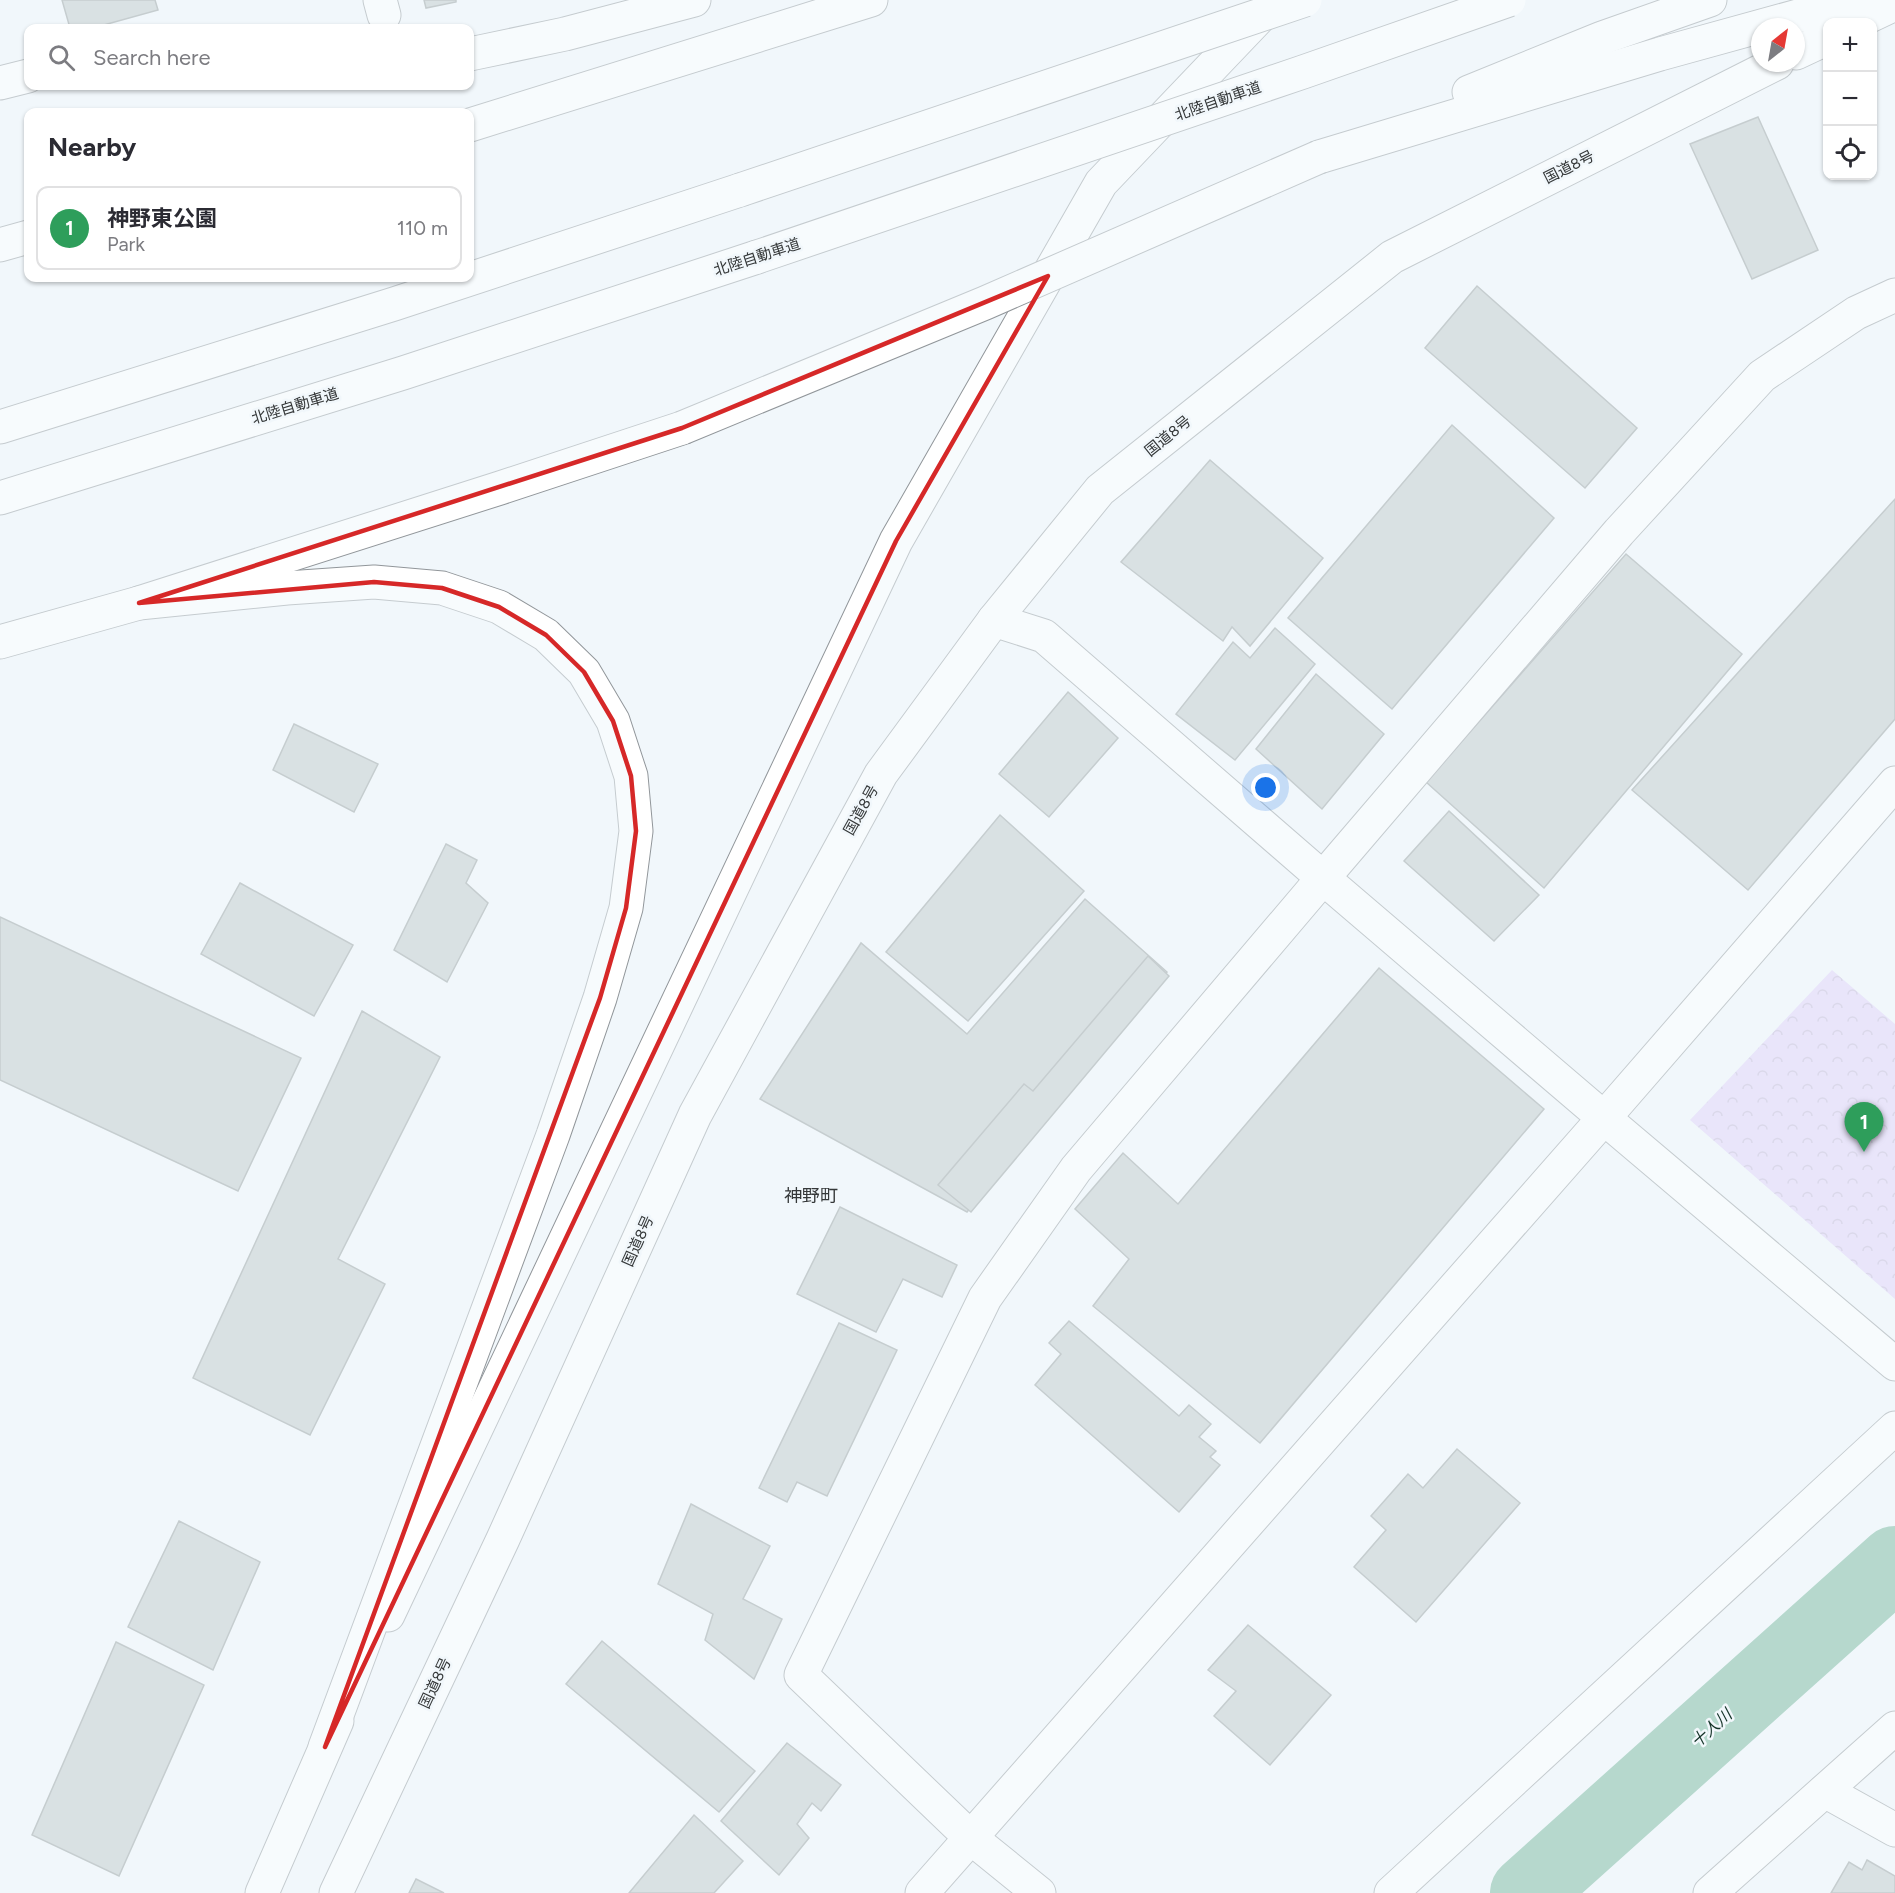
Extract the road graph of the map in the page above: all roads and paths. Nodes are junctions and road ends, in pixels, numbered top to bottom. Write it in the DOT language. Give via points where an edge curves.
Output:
graph roads {
  1 [pos="694,0"];
  2 [pos="871,0"];
  3 [pos="1275,0"];
  4 [pos="1305,0"];
  5 [pos="1509,0"];
  6 [pos="1710,0"];
  7 [pos="1856,0"];
  8 [pos="1895,4"];
  9 [pos="1865,18"];
  10 [pos="1823,40"];
  11 [pos="1805,49"];
  12 [pos="474,53"];
  13 [pos="1759,72"];
  14 [pos="24,77"];
  15 [pos="0,83"];
  16 [pos="474,124"];
  17 [pos="1319,157"];
  18 [pos="24,238"];
  19 [pos="0,245"];
  20 [pos="474,278"];
  21 [pos="461,282"];
  22 [pos="1895,295"];
  23 [pos="0,427"];
  24 [pos="0,498"];
  25 [pos="139,603"];
  26 [pos="994,620"];
  27 [pos="0,642"];
  28 [pos="1895,783"];
  29 [pos="1323,878"];
  30 [pos="1604,1118"];
  31 [pos="1895,1364"];
  32 [pos="1895,1428"];
  33 [pos="1895,1728"];
  34 [pos="325,1747"];
  35 [pos="1825,1791"];
  36 [pos="1895,1830"];
  37 [pos="970,1838"];
  38 [pos="262,1893"];
  39 [pos="336,1893"];
  40 [pos="922,1893"];
  41 [pos="1040,1893"];
  42 [pos="1391,1893"];
  43 [pos="1710,1893"];
  1 -- 12 [label="main road"];
  2 -- 16 [label="main road"];
  3 -- 34 [label="main road" via="1101,183 896,541"];
  4 -- 20 [label="main road, bridge"];
  5 -- 24 [label="main road, 北陸自動車道, bridge" via="756,257 404,373"];
  6 -- 17 [label="main road" via="1501,78"];
  7 -- 17 [label="main road" via="1649,57"];
  8 -- 9 [label="main road"];
  10 -- 11 [label="main road"];
  13 -- 26 [label="main road, 国道8号" via="1392,256 1100,490"];
  14 -- 15 [label="main road"];
  17 -- 25 [label="main road, bridge" via="985,303 682,428"];
  18 -- 19 [label="main road"];
  21 -- 23 [label="main road, bridge"];
  22 -- 29 [label="main road" via="1856,313 1762,376 1620,532"];
  25 -- 27 [label="main road"];
  25 -- 34 [label="main road" via="374,582 442,588 499,607 546,635 584,672 613,721 631,776 636,831 626,908 600,998"];
  26 -- 29 [label="main road" via="1044,636"];
  26 -- 39 [label="main road, 国道8号" via="880,774 695,1115 503,1539"];
  28 -- 30 [label="main road"];
  29 -- 30 [label="main road"];
  29 -- 37 [label="main road" via="1076,1169 985,1298 801,1675"];
  30 -- 31 [label="main road"];
  30 -- 37 [label="main road"];
  32 -- 42 [label="main road"];
  33 -- 35 [label="main road"];
  34 -- 38 [label="main road"];
  35 -- 36 [label="main road"];
  35 -- 43 [label="main road"];
  37 -- 40 [label="main road"];
  37 -- 41 [label="main road"];
}
